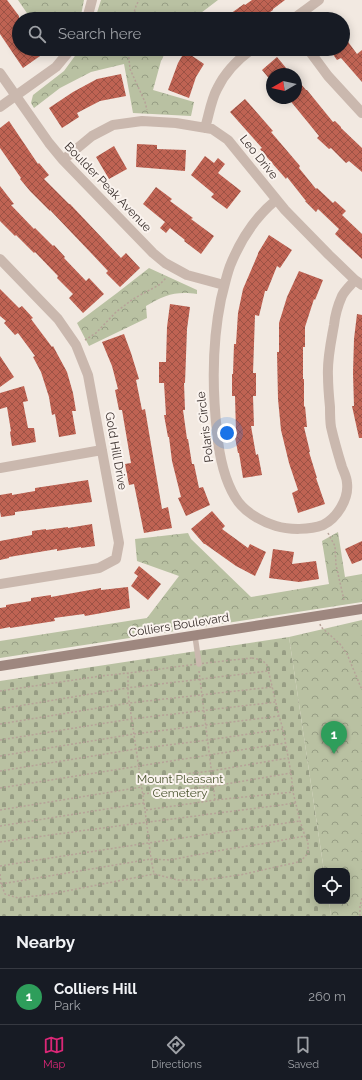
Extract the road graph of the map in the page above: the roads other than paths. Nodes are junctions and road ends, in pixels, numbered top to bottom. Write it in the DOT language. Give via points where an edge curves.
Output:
graph roads {
  1 [pos="92,0"];
  2 [pos="319,0"];
  3 [pos="89,12"];
  4 [pos="303,12"];
  5 [pos="66,56"];
  6 [pos="242,56"];
  7 [pos="313,56"];
  8 [pos="0,72"];
  9 [pos="16,96"];
  10 [pos="0,107"];
  11 [pos="362,113"];
  12 [pos="205,128"];
  13 [pos="63,160"];
  14 [pos="276,200"];
  15 [pos="0,258"];
  16 [pos="358,283"];
  17 [pos="224,285"];
  18 [pos="102,450"];
  19 [pos="0,468"];
  20 [pos="0,584"];
  21 [pos="362,609"];
  22 [pos="195,636"];
  23 [pos="199,664"];
  24 [pos="0,666"];
  1 -- 3 [label="street"];
  2 -- 4 [label="street"];
  5 -- 9 [label="street" via="56,67"];
  6 -- 12 [label="street" via="227,71 216,90"];
  7 -- 11 [label="street"];
  8 -- 9 [label="street, Boulder Peak Avenue"];
  9 -- 10 [label="street"];
  9 -- 13 [label="street, Boulder Peak Avenue"];
  12 -- 13 [label="street, Leo Drive" via="142,121 113,125 92,136"];
  12 -- 14 [label="street, Leo Drive" via="228,140"];
  13 -- 17 [label="street, Boulder Peak Avenue" via="166,264 187,275"];
  14 -- 16 [label="street, Leo Drive"];
  14 -- 17 [label="street, Polaris Circle" via="255,220 245,235"];
  15 -- 18 [label="street, Gold Hill Drive" via="58,319 76,345 88,375"];
  16 -- 17 [label="street, Polaris Circle" via="342,296 330,344 327,375 332,428 347,483 346,498 338,514 323,524 292,529 267,523 254,516 236,499 224,472 218,446 213,385 215,337"];
  18 -- 19 [label="street"];
  18 -- 20 [label="street, Gold Hill Drive" via="119,543 116,559 99,568"];
  21 -- 22 [label="street, Colliers Boulevard"];
  22 -- 23 [label="lane"];
  22 -- 24 [label="street, Colliers Boulevard"];
}
